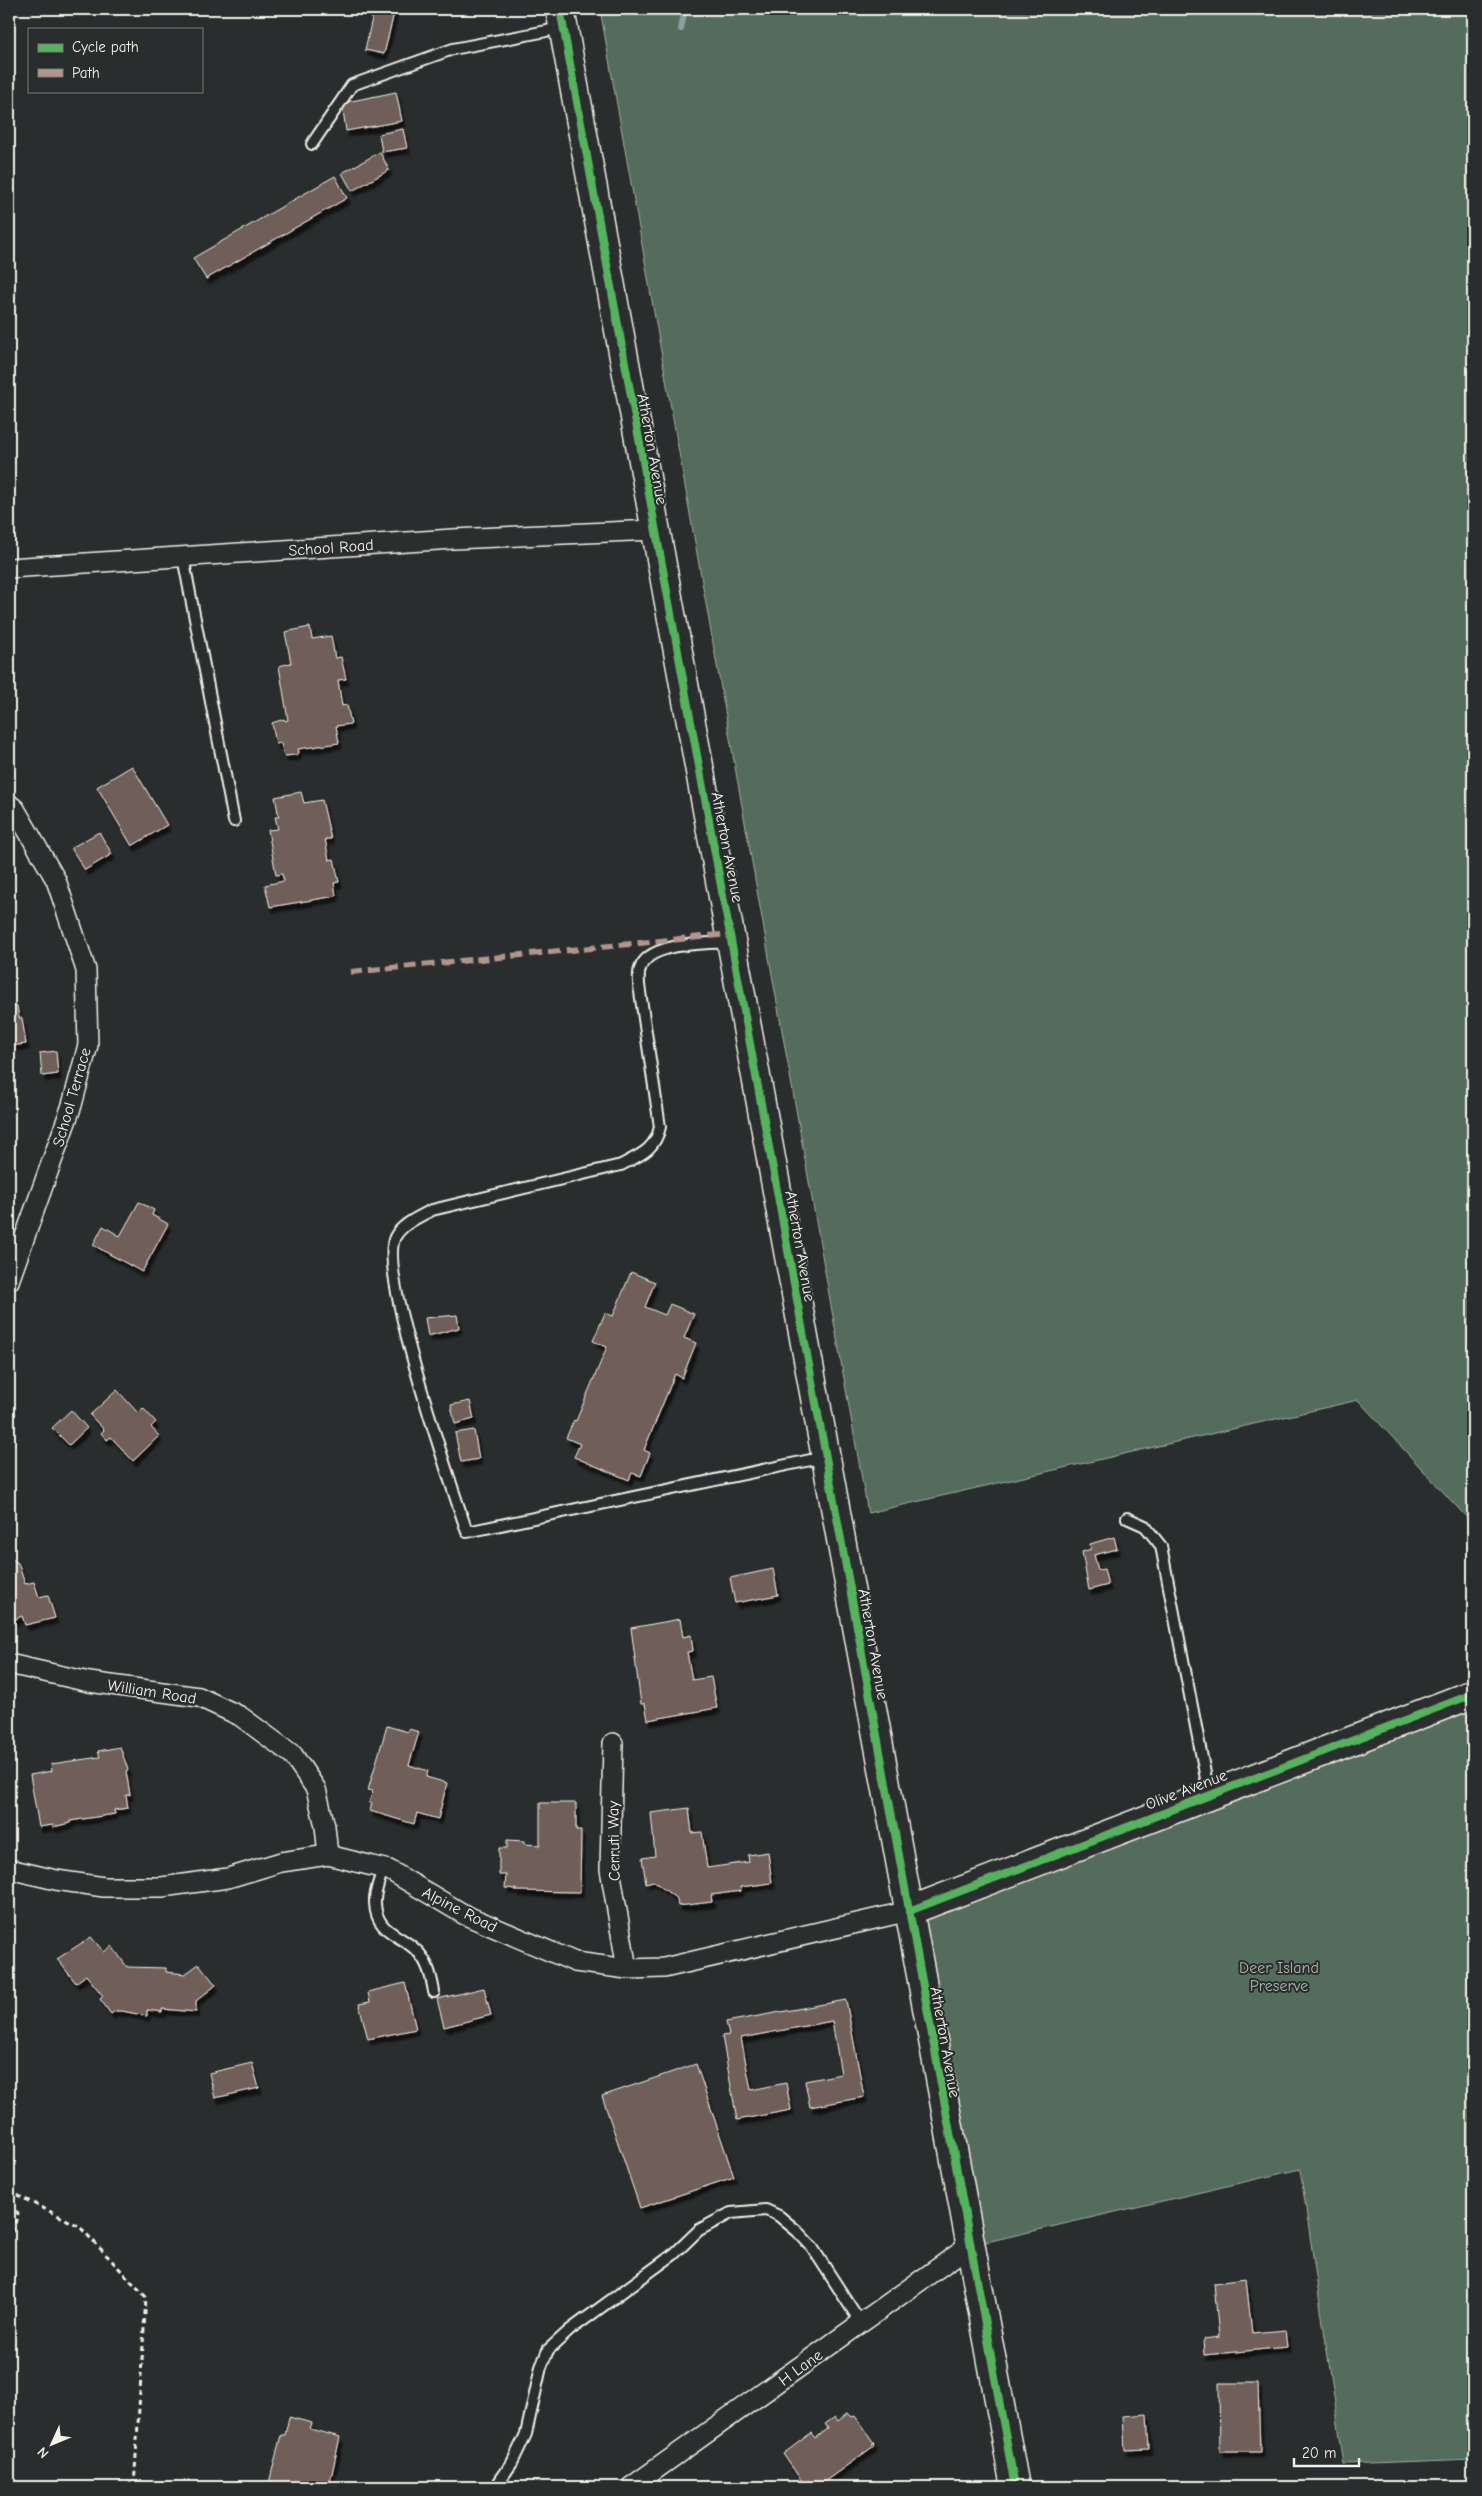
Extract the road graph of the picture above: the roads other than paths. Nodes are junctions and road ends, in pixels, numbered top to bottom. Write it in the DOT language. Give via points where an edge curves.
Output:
graph roads {
  1 [pos="562,18"];
  2 [pos="312,144"];
  3 [pos="654,530"];
  4 [pos="183,556"];
  5 [pos="9,568"];
  6 [pos="9,804"];
  7 [pos="234,821"];
  8 [pos="731,942"];
  9 [pos="9,1281"];
  10 [pos="826,1457"];
  11 [pos="1127,1518"];
  12 [pos="9,1664"];
  13 [pos="1473,1694"];
  14 [pos="613,1743"];
  15 [pos="1209,1795"];
  16 [pos="328,1855"];
  17 [pos="9,1869"];
  18 [pos="383,1869"];
  19 [pos="909,1911"];
  20 [pos="627,1969"];
  21 [pos="434,1992"];
  22 [pos="969,2246"];
  23 [pos="861,2323"];
  24 [pos="499,2487"];
  25 [pos="631,2487"];
  26 [pos="1015,2487"];
  1 -- 2 [label="lane" via="453,49 352,85"];
  1 -- 3 [label="main road, Atherton Avenue"];
  3 -- 4 [label="street, School Road"];
  3 -- 8 [label="main road, Atherton Avenue"];
  4 -- 5 [label="street, School Road"];
  4 -- 7 [label="lane"];
  6 -- 9 [label="street, School Terrace" via="56,880 86,970 88,1045 72,1105"];
  8 -- 10 [label="main road, Atherton Avenue"];
  8 -- 10 [label="lane" via="675,946 653,954 640,967 638,985 660,1127 657,1141 643,1154 621,1165 432,1210 410,1222 395,1237 391,1255 393,1272 412,1359 467,1532"];
  10 -- 19 [label="main road, Atherton Avenue"];
  11 -- 15 [label="lane" via="1145,1526 1161,1546"];
  12 -- 16 [label="street, William Road" via="89,1682 199,1697 240,1716 293,1755 316,1789"];
  13 -- 15 [label="main road, Olive Avenue"];
  14 -- 20 [label="street, Cerruti Way" via="610,1869"];
  15 -- 19 [label="main road, Olive Avenue"];
  16 -- 17 [label="street, Alpine Road" via="281,1862 228,1878 162,1887 104,1887"];
  16 -- 18 [label="street, Alpine Road"];
  18 -- 20 [label="street, Alpine Road" via="466,1914 575,1962"];
  18 -- 21 [label="lane" via="374,1901 377,1918 385,1929 419,1953"];
  19 -- 20 [label="street, Alpine Road" via="664,1968"];
  19 -- 22 [label="main road, Atherton Avenue"];
  22 -- 23 [label="street, H Lane"];
  22 -- 26 [label="main road, Atherton Avenue"];
  23 -- 24 [label="lane" via="812,2247 797,2231 766,2210 731,2213 699,2230 674,2254 570,2330 548,2350 526,2434"];
  23 -- 25 [label="street, H Lane"];
}
